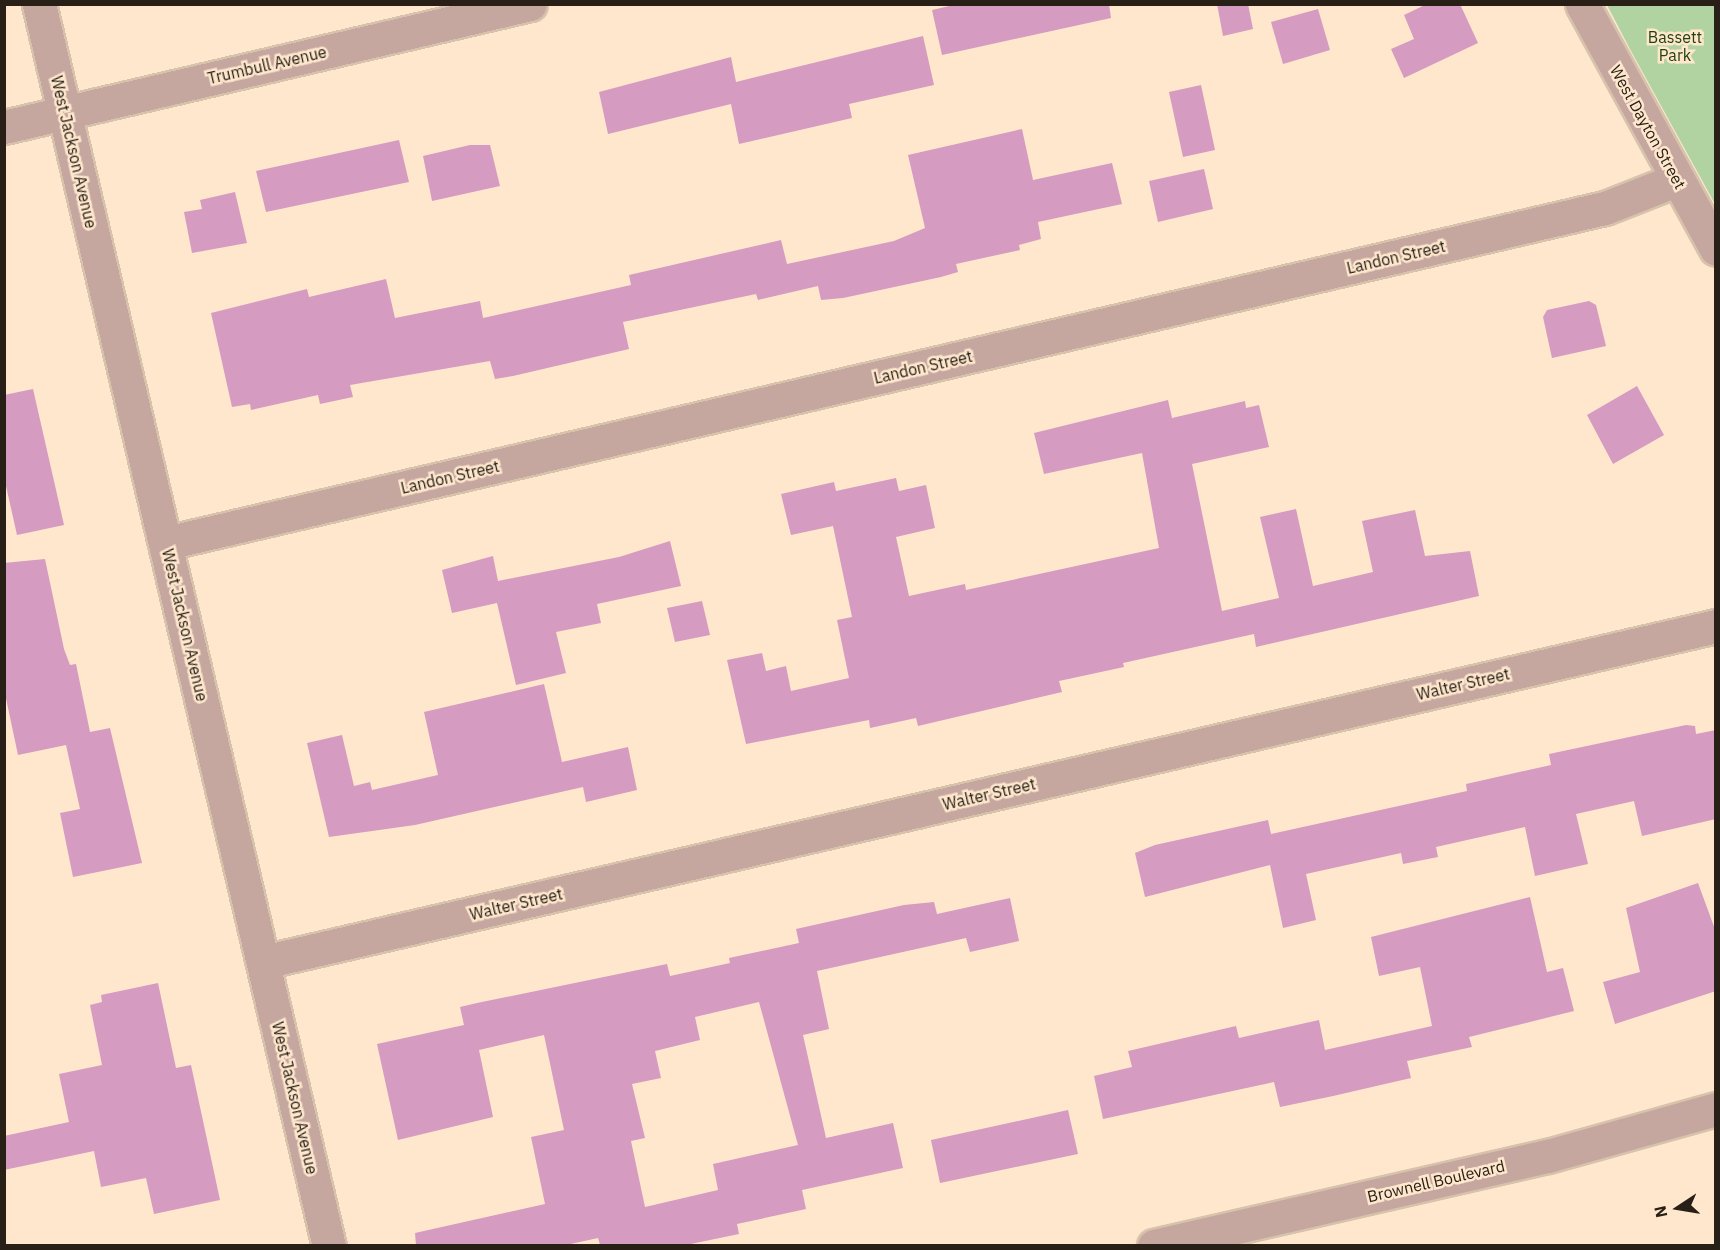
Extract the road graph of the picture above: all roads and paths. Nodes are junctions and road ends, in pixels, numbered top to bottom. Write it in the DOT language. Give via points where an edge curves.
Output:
graph roads {
  1 [pos="39,4"];
  2 [pos="530,4"];
  3 [pos="1582,4"];
  4 [pos="65,113"];
  5 [pos="4,128"];
  6 [pos="1677,180"];
  7 [pos="1716,249"];
  8 [pos="166,543"];
  9 [pos="1716,626"];
  10 [pos="263,962"];
  11 [pos="1716,1108"];
  12 [pos="329,1245"];
  13 [pos="1154,1245"];
  1 -- 4 [label="street, West Jackson Avenue"];
  2 -- 4 [label="street, Trumbull Avenue"];
  3 -- 6 [label="street, West Dayton Street"];
  4 -- 5 [label="street, Trumbull Avenue"];
  4 -- 8 [label="street, West Jackson Avenue"];
  6 -- 7 [label="street, West Dayton Street"];
  6 -- 8 [label="street, Landon Street" via="1605,208"];
  8 -- 10 [label="street, West Jackson Avenue"];
  9 -- 10 [label="street, Walter Street"];
  10 -- 12 [label="street, West Jackson Avenue"];
  11 -- 13 [label="street, Brownell Boulevard" via="1548,1156"];
}
